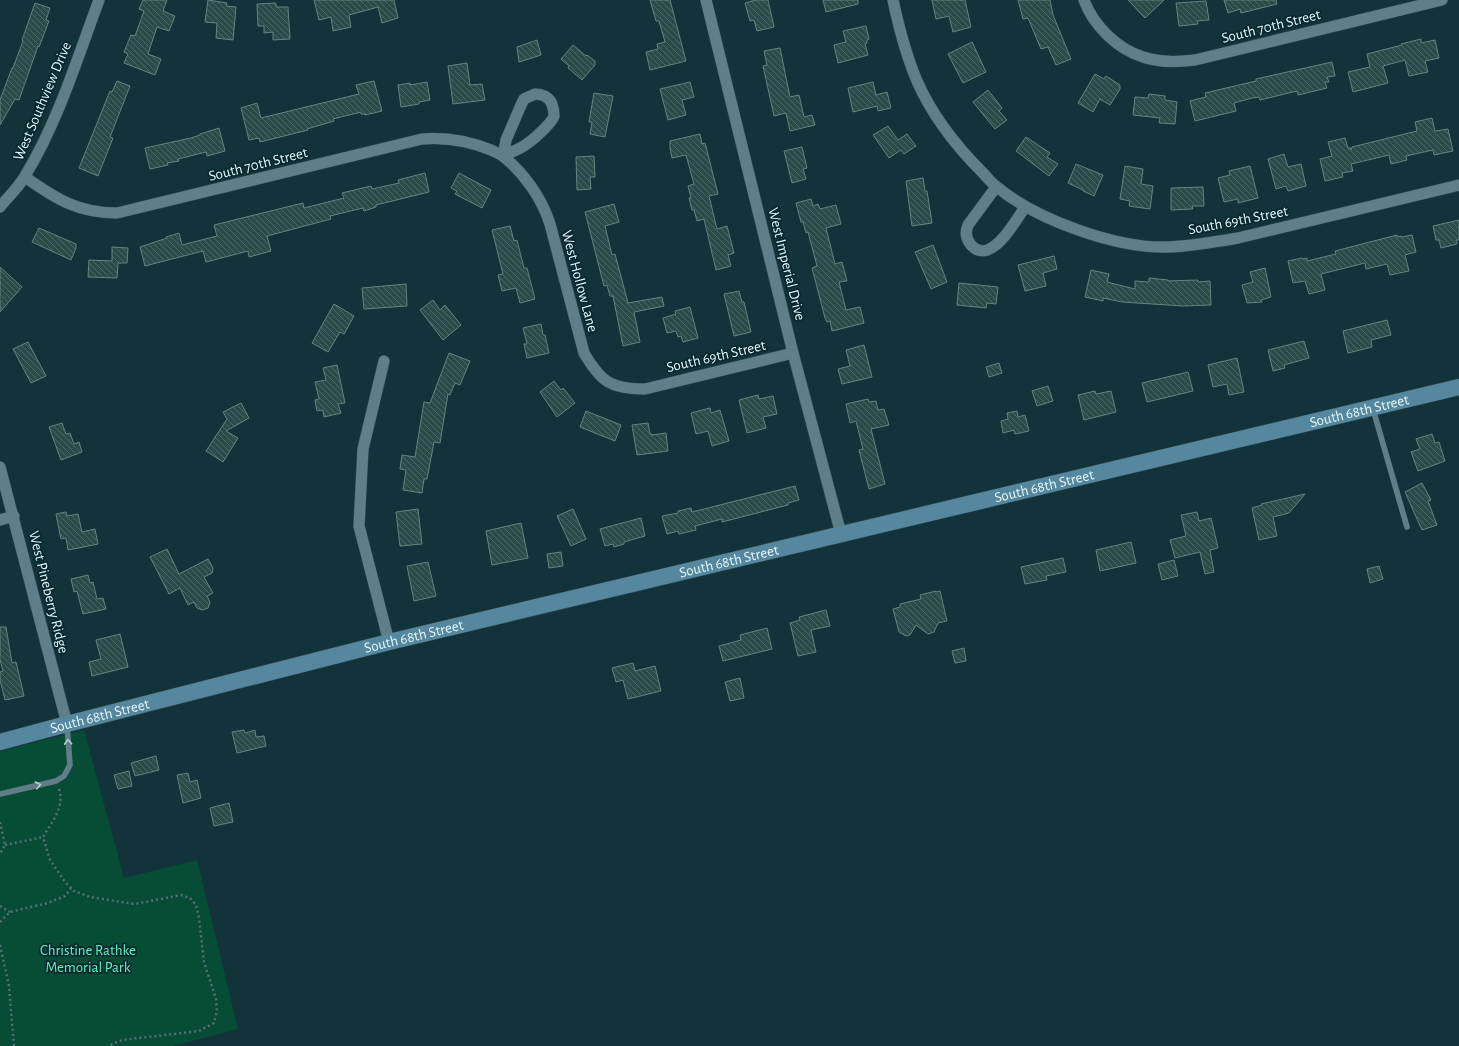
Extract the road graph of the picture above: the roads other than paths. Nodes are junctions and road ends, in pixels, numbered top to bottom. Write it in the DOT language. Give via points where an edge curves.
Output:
graph roads {
  1 [pos="99,0"];
  2 [pos="706,0"];
  3 [pos="893,0"];
  4 [pos="1084,0"];
  5 [pos="1442,0"];
  6 [pos="503,156"];
  7 [pos="25,177"];
  8 [pos="1459,185"];
  9 [pos="996,187"];
  10 [pos="0,206"];
  11 [pos="1025,207"];
  12 [pos="793,353"];
  13 [pos="384,361"];
  14 [pos="1459,386"];
  15 [pos="645,389"];
  16 [pos="1373,407"];
  17 [pos="0,467"];
  18 [pos="14,516"];
  19 [pos="0,520"];
  20 [pos="1407,527"];
  21 [pos="841,534"];
  22 [pos="389,642"];
  23 [pos="67,724"];
  24 [pos="0,742"];
  25 [pos="0,794"];
  1 -- 7 [label="street, West Southview Drive" via="59,106"];
  2 -- 12 [label="street, West Imperial Drive"];
  3 -- 9 [label="street, South 69th Street" via="910,64 933,111 965,155"];
  4 -- 5 [label="street, South 70th Street" via="1096,23 1116,42 1136,54 1153,60 1179,62"];
  6 -- 6 [label="street" via="528,144 550,122 554,116 554,109 547,97 535,94 524,99 506,140"];
  6 -- 7 [label="street, South 70th Street" via="459,140 422,139 117,213 84,210 65,202"];
  6 -- 15 [label="street, West Hollow Lane" via="521,175 546,212 578,335 592,367 600,376 616,386"];
  7 -- 10 [label="street, West Southview Drive"];
  8 -- 11 [label="street, South 69th Street" via="1238,238 1167,247 1097,237"];
  9 -- 11 [label="street, South 69th Street"];
  9 -- 11 [label="street" via="966,230 966,237 974,248 981,251 994,248"];
  12 -- 15 [label="street, South 69th Street"];
  12 -- 21 [label="street, West Imperial Drive"];
  13 -- 22 [label="street" via="363,449 359,526"];
  14 -- 16 [label="street, South 68th Street"];
  16 -- 20 [label="lane"];
  16 -- 21 [label="street, South 68th Street"];
  17 -- 18 [label="street, West Pineberry Ridge"];
  18 -- 19 [label="street"];
  18 -- 23 [label="street, West Pineberry Ridge"];
  21 -- 22 [label="street, South 68th Street"];
  22 -- 23 [label="street, South 68th Street"];
  23 -- 24 [label="street, South 68th Street"];
  25 -- 23 [label="lane, one-way" via="56,781 64,776 70,765"];
}
